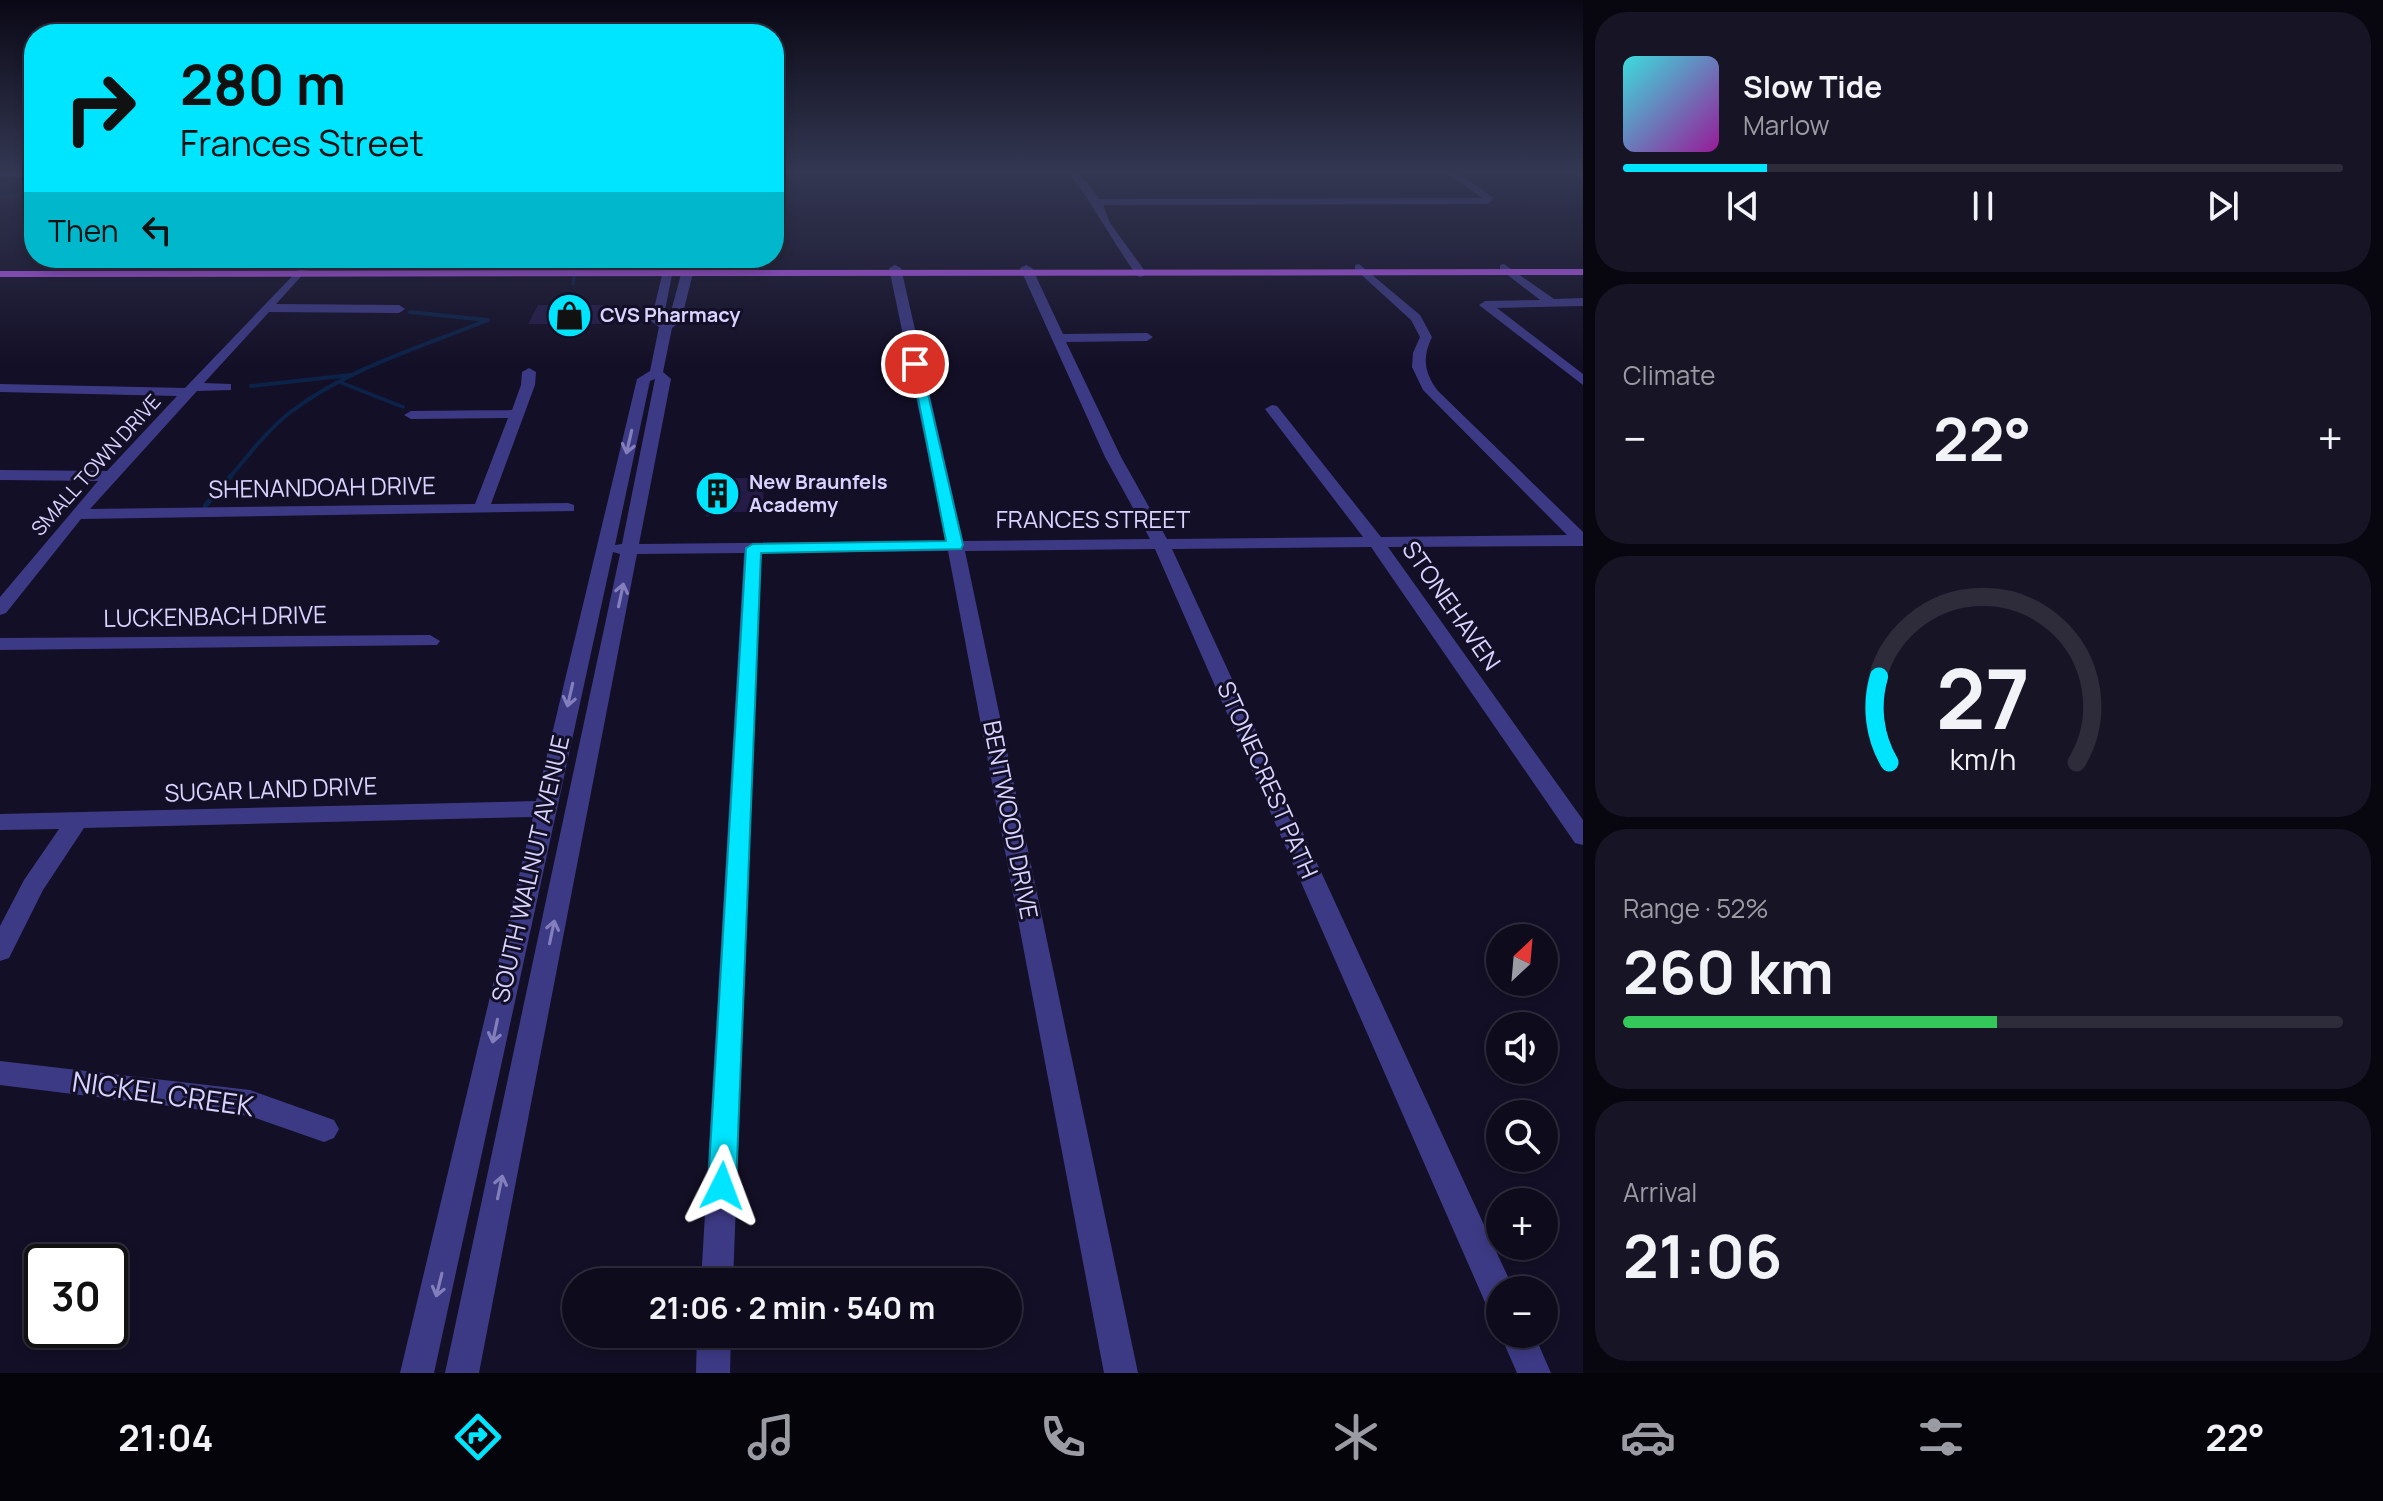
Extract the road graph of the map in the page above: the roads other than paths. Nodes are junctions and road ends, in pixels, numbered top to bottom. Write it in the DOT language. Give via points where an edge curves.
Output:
graph roads {
  1 [pos="1115,237"];
  2 [pos="678,268"];
  3 [pos="1508,269"];
  4 [pos="1583,269"];
  5 [pos="1139,270"];
  6 [pos="1363,270"];
  7 [pos="0,271"];
  8 [pos="299,271"];
  9 [pos="895,271"];
  10 [pos="1027,271"];
  11 [pos="1550,302"];
  12 [pos="1583,302"];
  13 [pos="266,308"];
  14 [pos="399,309"];
  15 [pos="666,326"];
  16 [pos="1147,337"];
  17 [pos="1059,338"];
  18 [pos="529,372"];
  19 [pos="656,373"];
  20 [pos="1583,381"];
  21 [pos="226,387"];
  22 [pos="0,388"];
  23 [pos="191,390"];
  24 [pos="1272,409"];
  25 [pos="517,414"];
  26 [pos="411,415"];
  27 [pos="0,475"];
  28 [pos="111,476"];
  29 [pos="568,508"];
  30 [pos="481,510"];
  31 [pos="76,514"];
  32 [pos="1583,540"];
  33 [pos="1376,542"];
  34 [pos="1161,544"];
  35 [pos="955,545"];
  36 [pos="604,548"];
  37 [pos="753,548"];
  38 [pos="631,549"];
  39 [pos="0,609"];
  40 [pos="430,641"];
  41 [pos="0,644"];
  42 [pos="544,809"];
  43 [pos="0,822"];
  44 [pos="76,822"];
  45 [pos="1583,837"];
  46 [pos="0,951"];
  47 [pos="0,1073"];
  48 [pos="324,1129"];
  49 [pos="718,1268"];
  50 [pos="1491,1276"];
  51 [pos="714,1348"];
  52 [pos="1523,1348"];
  53 [pos="417,1373"];
  54 [pos="462,1373"];
  55 [pos="713,1373"];
  56 [pos="1121,1373"];
  57 [pos="1534,1373"];
  1 -- 5 [label="street"];
  2 -- 8 [label="main road"];
  2 -- 9 [label="main road"];
  2 -- 15 [label="street, SOUTH WALNUT AVENUE" via="675,321"];
  2 -- 15 [label="street, SOUTH WALNUT AVENUE" via="657,321"];
  3 -- 4 [label="main road"];
  3 -- 6 [label="main road"];
  3 -- 11 [label="street"];
  5 -- 6 [label="main road"];
  5 -- 10 [label="main road"];
  6 -- 32 [label="street" via="1416,318 1426,337 1417,366 1426,386"];
  7 -- 8 [label="main road"];
  8 -- 13 [label="street, SMALL TOWN DRIVE"];
  9 -- 10 [label="main road"];
  9 -- 35 [label="street, BENTWOOD DRIVE"];
  10 -- 17 [label="street, STONECREST PATH"];
  11 -- 12 [label="street"];
  11 -- 20 [label="street" via="1485,305"];
  13 -- 14 [label="street"];
  13 -- 23 [label="street, SMALL TOWN DRIVE"];
  15 -- 19 [label="street, SOUTH WALNUT AVENUE"];
  16 -- 17 [label="street"];
  17 -- 34 [label="street, STONECREST PATH" via="1113,457"];
  18 -- 25 [label="street"];
  19 -- 36 [label="street, SOUTH WALNUT AVENUE, one-way" via="644,379"];
  19 -- 38 [label="street, SOUTH WALNUT AVENUE" via="664,379"];
  21 -- 23 [label="street, SMALL TOWN DRIVE"];
  22 -- 23 [label="street"];
  23 -- 28 [label="street, SMALL TOWN DRIVE"];
  24 -- 33 [label="street, STONEHAVEN"];
  25 -- 26 [label="street"];
  25 -- 30 [label="street"];
  27 -- 28 [label="street"];
  28 -- 31 [label="street, SMALL TOWN DRIVE"];
  29 -- 30 [label="street, SHENANDOAH DRIVE"];
  30 -- 31 [label="street, SHENANDOAH DRIVE"];
  31 -- 39 [label="street, SMALL TOWN DRIVE"];
  32 -- 33 [label="street, FRANCES STREET"];
  33 -- 34 [label="street, FRANCES STREET"];
  33 -- 45 [label="street, STONEHAVEN"];
  34 -- 35 [label="street, FRANCES STREET"];
  34 -- 50 [label="street, STONECREST PATH"];
  35 -- 37 [label="street, FRANCES STREET"];
  35 -- 56 [label="street, BENTWOOD DRIVE"];
  36 -- 38 [label="street, FRANCES STREET"];
  36 -- 42 [label="street, SOUTH WALNUT AVENUE, one-way"];
  37 -- 38 [label="street, FRANCES STREET"];
  37 -- 49 [label="street"];
  54 -- 38 [label="street, SOUTH WALNUT AVENUE, one-way"];
  40 -- 41 [label="street, LUCKENBACH DRIVE"];
  42 -- 44 [label="street, SUGAR LAND DRIVE"];
  42 -- 53 [label="street, SOUTH WALNUT AVENUE, one-way"];
  43 -- 44 [label="street, SUGAR LAND DRIVE"];
  44 -- 46 [label="street" via="33,886"];
  47 -- 48 [label="street, NICKEL CREEK" via="250,1103"];
  51 -- 55 [label="street"];
  52 -- 57 [label="street"];
}
